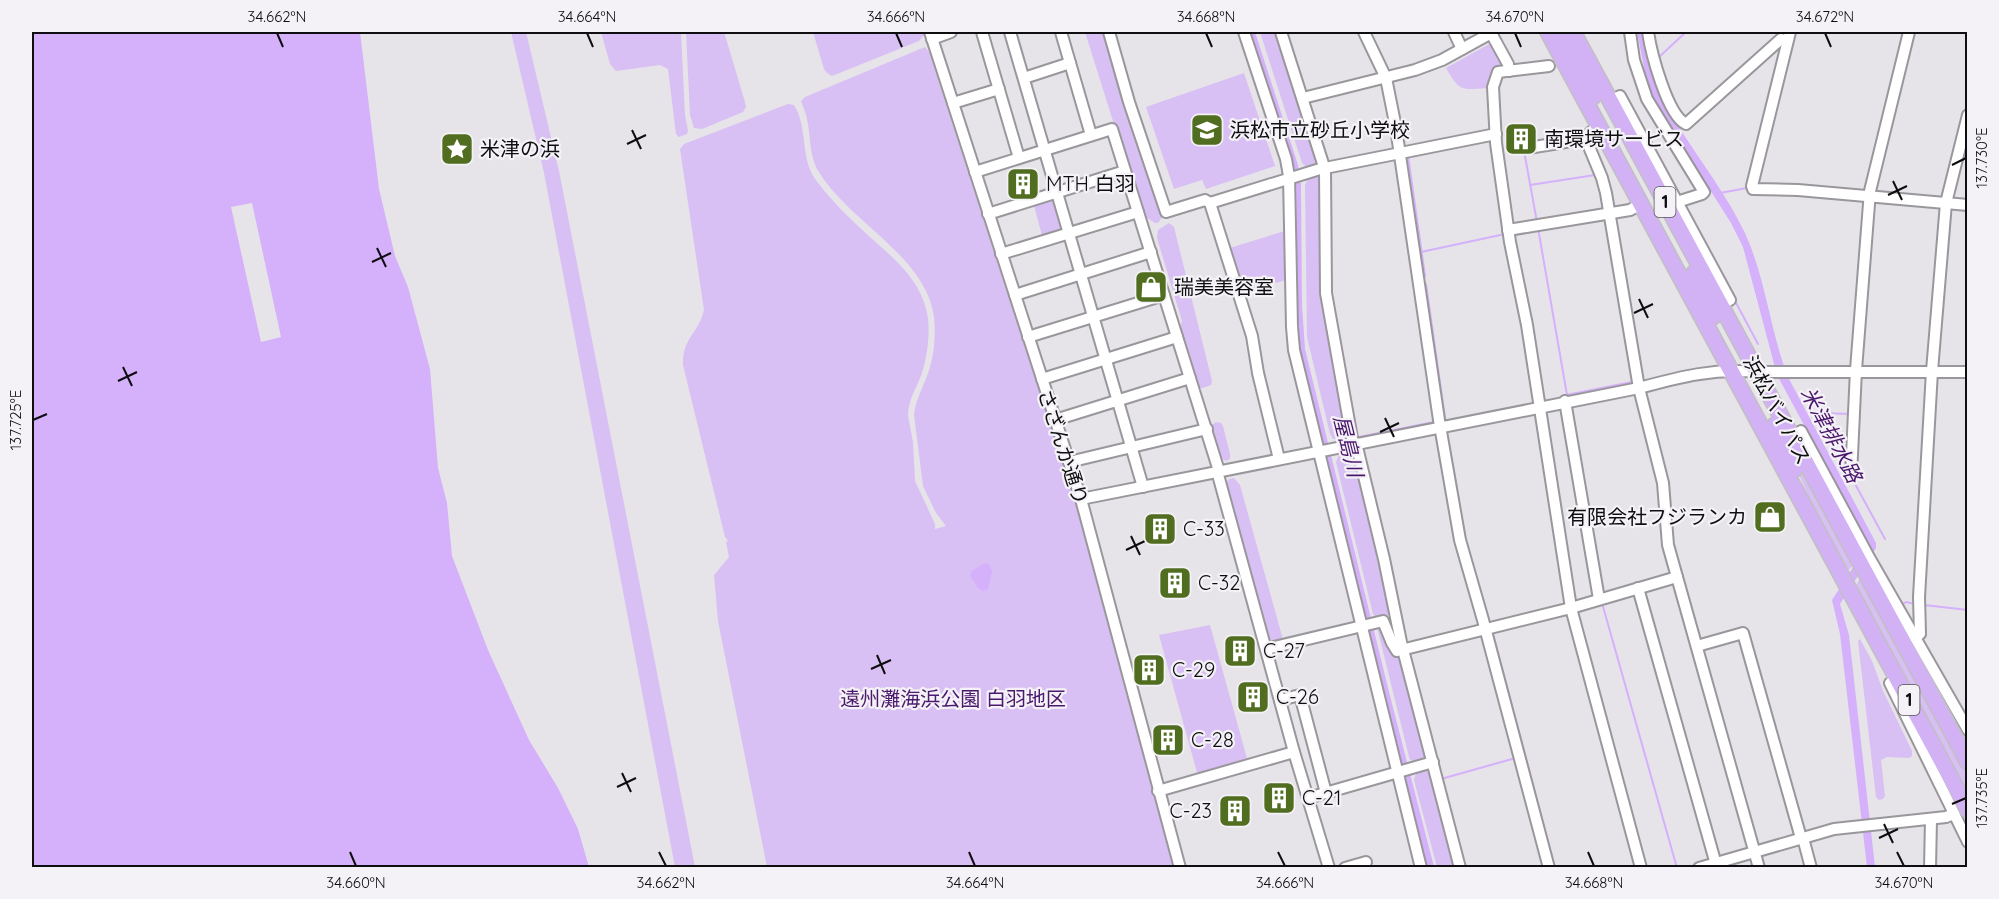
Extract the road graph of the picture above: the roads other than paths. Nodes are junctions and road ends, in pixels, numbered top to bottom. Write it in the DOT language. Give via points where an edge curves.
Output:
graph roads {
  1 [pos="951,32"];
  2 [pos="982,32"];
  3 [pos="1010,32"];
  4 [pos="1061,32"];
  5 [pos="1108,32"];
  6 [pos="1244,32"];
  7 [pos="1281,32"];
  8 [pos="1364,32"];
  9 [pos="1454,32"];
  10 [pos="1492,32"];
  11 [pos="1548,32"];
  12 [pos="1561,32"];
  13 [pos="1573,32"];
  14 [pos="1630,32"];
  15 [pos="1648,32"];
  16 [pos="1909,32"];
  17 [pos="931,35"];
  18 [pos="1789,36"];
  19 [pos="1462,49"];
  20 [pos="1070,63"];
  21 [pos="1549,66"];
  22 [pos="1509,71"];
  23 [pos="1024,78"];
  24 [pos="1386,78"];
  25 [pos="999,89"];
  26 [pos="1303,98"];
  27 [pos="953,103"];
  28 [pos="1968,115"];
  29 [pos="1598,126"];
  30 [pos="1496,134"];
  31 [pos="1091,135"];
  32 [pos="1585,137"];
  33 [pos="1528,148"];
  34 [pos="1045,150"];
  35 [pos="1612,150"];
  36 [pos="1401,153"];
  37 [pos="1019,158"];
  38 [pos="1325,168"];
  39 [pos="1125,171"];
  40 [pos="975,172"];
  41 [pos="1291,177"];
  42 [pos="1057,192"];
  43 [pos="1869,196"];
  44 [pos="1210,202"];
  45 [pos="1946,203"];
  46 [pos="1641,204"];
  47 [pos="1673,205"];
  48 [pos="1968,205"];
  49 [pos="1138,212"];
  50 [pos="1610,213"];
  51 [pos="988,214"];
  52 [pos="1508,230"];
  53 [pos="1069,233"];
  54 [pos="1151,252"];
  55 [pos="1002,254"];
  56 [pos="1081,274"];
  57 [pos="1015,295"];
  58 [pos="1164,295"];
  59 [pos="1094,316"];
  60 [pos="1028,337"];
  61 [pos="1178,337"];
  62 [pos="1106,359"];
  63 [pos="1856,370"];
  64 [pos="1744,371"];
  65 [pos="1932,371"];
  66 [pos="1968,372"];
  67 [pos="1190,378"];
  68 [pos="1042,379"];
  69 [pos="1638,388"];
  70 [pos="1118,400"];
  71 [pos="1565,401"];
  72 [pos="1538,406"];
  73 [pos="1055,420"];
  74 [pos="1440,426"];
  75 [pos="1207,429"];
  76 [pos="1355,443"];
  77 [pos="1132,446"];
  78 [pos="1319,450"];
  79 [pos="1279,459"];
  80 [pos="1069,462"];
  81 [pos="1218,471"];
  82 [pos="1851,476"];
  83 [pos="1143,487"];
  84 [pos="1081,500"];
  85 [pos="1864,559"];
  86 [pos="1677,577"];
  87 [pos="1638,588"];
  88 [pos="1599,599"];
  89 [pos="1571,608"];
  90 [pos="1367,625"];
  91 [pos="1486,630"];
  92 [pos="1915,637"];
  93 [pos="1696,646"];
  94 [pos="1266,649"];
  95 [pos="1404,650"];
  96 [pos="1280,700"];
  97 [pos="1968,730"];
  98 [pos="1294,752"];
  99 [pos="1433,762"];
  100 [pos="1968,762"];
  101 [pos="1402,771"];
  102 [pos="1158,791"];
  103 [pos="1326,793"];
  104 [pos="1308,798"];
  105 [pos="1961,812"];
  106 [pos="1931,819"];
  107 [pos="1802,838"];
  108 [pos="1967,839"];
  109 [pos="1755,852"];
  110 [pos="1365,862"];
  111 [pos="1717,865"];
  112 [pos="1180,867"];
  113 [pos="1329,867"];
  114 [pos="1345,867"];
  115 [pos="1421,867"];
  116 [pos="1460,867"];
  117 [pos="1549,867"];
  118 [pos="1641,867"];
  119 [pos="1699,867"];
  120 [pos="1760,867"];
  121 [pos="1811,867"];
  122 [pos="1930,867"];
  1 -- 17 [label="street"];
  2 -- 25 [label="street"];
  3 -- 23 [label="street"];
  4 -- 20 [label="street"];
  5 -- 44 [label="street" via="1166,212 1205,200"];
  6 -- 41 [label="street"];
  7 -- 26 [label="street"];
  8 -- 24 [label="street"];
  9 -- 19 [label="street"];
  10 -- 19 [label="street"];
  10 -- 22 [label="street"];
  11 -- 29 [label="highway, 浜松バイパス / 1"];
  12 -- 35 [label="highway" via="1603,120"];
  13 -- 47 [label="highway, 浜松バイパス / 1"];
  14 -- 47 [label="street" via="1634,60 1647,99 1704,190"];
  15 -- 18 [label="street" via="1660,80 1676,113 1686,123"];
  16 -- 43 [label="street"];
  17 -- 27 [label="street, さざんか通り"];
  18 -- 43 [label="street" via="1752,188"];
  19 -- 24 [label="street" via="1429,66"];
  20 -- 23 [label="street"];
  20 -- 31 [label="street"];
  21 -- 22 [label="street"];
  22 -- 30 [label="street" via="1498,72 1493,87"];
  23 -- 34 [label="street"];
  24 -- 26 [label="street"];
  24 -- 36 [label="street"];
  25 -- 27 [label="street"];
  25 -- 37 [label="street"];
  26 -- 38 [label="street"];
  27 -- 40 [label="street, さざんか通り"];
  28 -- 45 [label="street"];
  29 -- 32 [label="street"];
  29 -- 35 [label="highway, 浜松バイパス / 1"];
  30 -- 36 [label="street"];
  30 -- 52 [label="street"];
  31 -- 34 [label="street"];
  31 -- 39 [label="street" via="1112,129"];
  32 -- 33 [label="street"];
  32 -- 50 [label="street" via="1602,178"];
  34 -- 37 [label="street"];
  34 -- 42 [label="street"];
  35 -- 46 [label="highway, 浜松バイパス / 1"];
  36 -- 38 [label="street"];
  36 -- 74 [label="street"];
  37 -- 40 [label="street"];
  38 -- 41 [label="street"];
  38 -- 76 [label="street" via="1326,293"];
  39 -- 42 [label="street"];
  39 -- 49 [label="street"];
  40 -- 51 [label="street, さざんか通り"];
  41 -- 44 [label="street"];
  41 -- 78 [label="street" via="1292,339"];
  42 -- 51 [label="street"];
  42 -- 53 [label="street"];
  43 -- 45 [label="street"];
  43 -- 63 [label="street"];
  44 -- 79 [label="street" via="1252,336"];
  45 -- 48 [label="street"];
  45 -- 65 [label="street"];
  46 -- 50 [label="street"];
  46 -- 64 [label="highway, 浜松バイパス / 1"];
  47 -- 64 [label="highway, 浜松バイパス / 1" via="1721,305"];
  47 -- 64 [label="highway" via="1705,301"];
  49 -- 53 [label="street"];
  49 -- 54 [label="street"];
  50 -- 52 [label="street"];
  50 -- 69 [label="street"];
  51 -- 55 [label="street, さざんか通り"];
  52 -- 72 [label="street"];
  53 -- 55 [label="street"];
  53 -- 56 [label="street"];
  54 -- 56 [label="street"];
  54 -- 58 [label="street"];
  55 -- 57 [label="street, さざんか通り"];
  56 -- 57 [label="street"];
  56 -- 59 [label="street"];
  57 -- 60 [label="street, さざんか通り"];
  58 -- 59 [label="street"];
  58 -- 61 [label="street"];
  59 -- 60 [label="street"];
  59 -- 62 [label="street"];
  60 -- 68 [label="street, さざんか通り"];
  61 -- 62 [label="street"];
  61 -- 67 [label="street"];
  62 -- 68 [label="street"];
  62 -- 70 [label="street"];
  63 -- 64 [label="street"];
  63 -- 65 [label="street"];
  63 -- 82 [label="street"];
  64 -- 69 [label="street" via="1697,374"];
  64 -- 85 [label="highway, 浜松バイパス / 1" via="1792,436"];
  64 -- 105 [label="highway, 浜松バイパス / 1" via="1812,520 1897,679"];
  65 -- 66 [label="street"];
  65 -- 92 [label="street" via="1920,634"];
  67 -- 70 [label="street"];
  67 -- 75 [label="street"];
  68 -- 73 [label="street, さざんか通り"];
  69 -- 71 [label="street"];
  69 -- 86 [label="street" via="1663,483 1667,537"];
  70 -- 73 [label="street"];
  70 -- 77 [label="street"];
  71 -- 72 [label="street"];
  71 -- 88 [label="street"];
  72 -- 74 [label="street"];
  72 -- 89 [label="street"];
  73 -- 80 [label="street, さざんか通り"];
  74 -- 76 [label="street"];
  74 -- 91 [label="street" via="1460,540"];
  75 -- 77 [label="street"];
  75 -- 81 [label="street"];
  76 -- 78 [label="street"];
  76 -- 95 [label="street"];
  77 -- 80 [label="street"];
  77 -- 83 [label="street"];
  78 -- 79 [label="street"];
  78 -- 90 [label="street"];
  79 -- 81 [label="street"];
  80 -- 84 [label="street, さざんか通り"];
  81 -- 83 [label="street"];
  81 -- 94 [label="street"];
  83 -- 84 [label="street"];
  84 -- 102 [label="street, さざんか通り"];
  85 -- 92 [label="street"];
  85 -- 100 [label="highway, 浜松バイパス / 1"];
  86 -- 87 [label="street"];
  86 -- 93 [label="street"];
  87 -- 88 [label="street"];
  87 -- 111 [label="street"];
  88 -- 89 [label="street"];
  89 -- 91 [label="street"];
  89 -- 118 [label="street"];
  90 -- 94 [label="street"];
  90 -- 95 [label="street" via="1383,621 1397,651"];
  90 -- 101 [label="street"];
  91 -- 95 [label="street"];
  91 -- 117 [label="street"];
  92 -- 97 [label="street"];
  93 -- 107 [label="street" via="1743,633"];
  93 -- 109 [label="street"];
  94 -- 96 [label="street"];
  95 -- 99 [label="street"];
  96 -- 98 [label="street"];
  96 -- 103 [label="street" via="1300,694"];
  98 -- 102 [label="street"];
  98 -- 104 [label="street"];
  99 -- 101 [label="street"];
  99 -- 116 [label="street"];
  101 -- 103 [label="street"];
  101 -- 115 [label="street"];
  102 -- 112 [label="street, さざんか通り"];
  103 -- 104 [label="street"];
  104 -- 113 [label="street"];
  105 -- 106 [label="street"];
  105 -- 108 [label="street"];
  106 -- 107 [label="street" via="1834,829"];
  106 -- 122 [label="street"];
  107 -- 109 [label="street"];
  107 -- 121 [label="street"];
  109 -- 111 [label="street"];
  109 -- 120 [label="street"];
  110 -- 114 [label="street"];
  111 -- 119 [label="street"];
}
